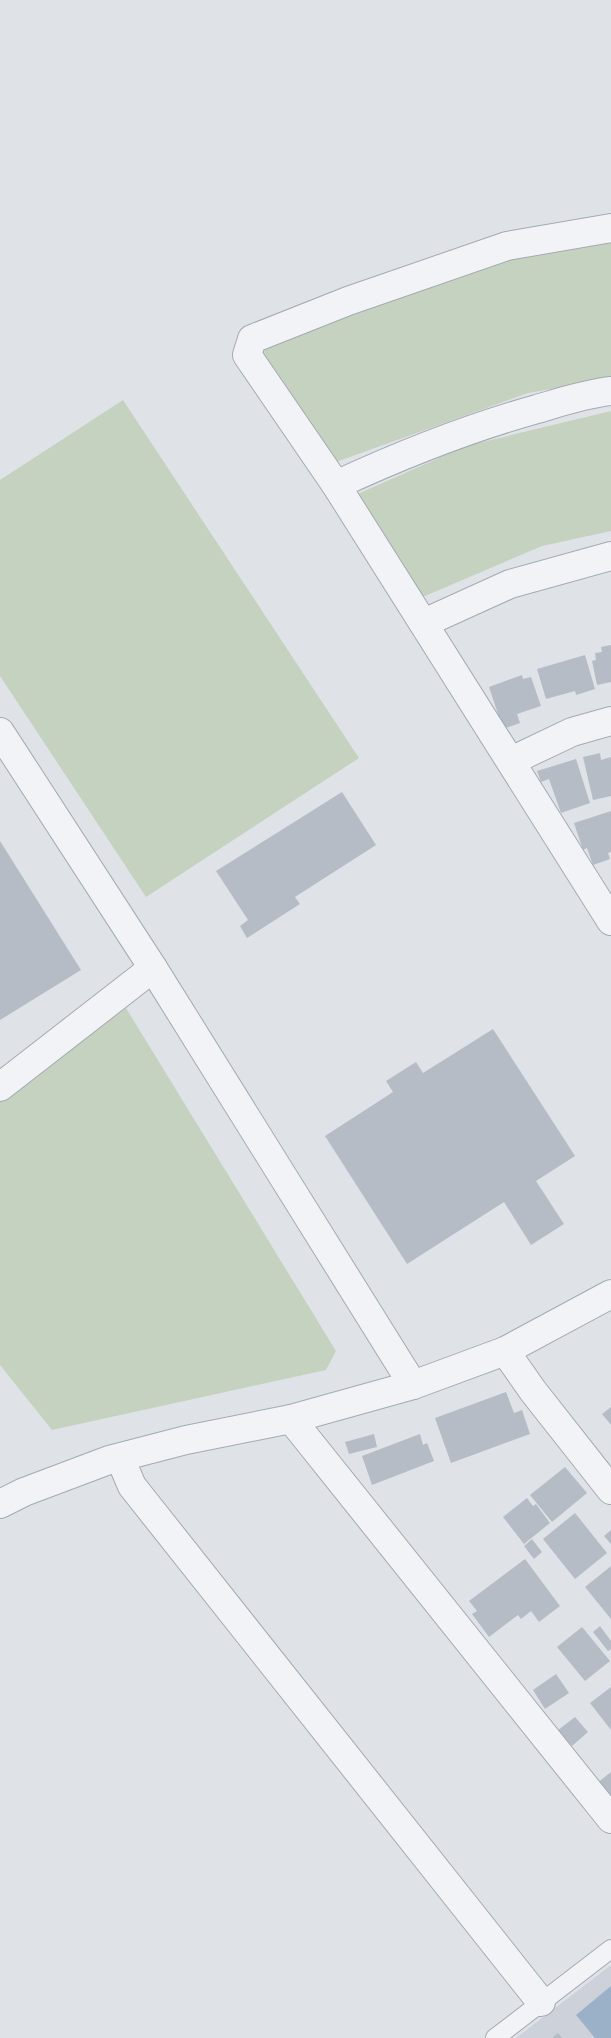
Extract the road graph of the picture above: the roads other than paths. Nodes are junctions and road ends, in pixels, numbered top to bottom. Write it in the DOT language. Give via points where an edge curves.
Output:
graph roads {
  1 [pos="611,228"];
  2 [pos="611,391"];
  3 [pos="336,485"];
  4 [pos="611,556"];
  5 [pos="424,623"];
  6 [pos="611,721"];
  7 [pos="0,732"];
  8 [pos="511,761"];
  9 [pos="607,905"];
  10 [pos="153,968"];
  11 [pos="0,1087"];
  12 [pos="611,1294"];
  13 [pos="505,1352"];
  14 [pos="413,1384"];
  15 [pos="291,1419"];
  16 [pos="120,1458"];
  17 [pos="611,1490"];
  18 [pos="0,1504"];
  19 [pos="611,1819"];
  20 [pos="611,1949"];
  21 [pos="542,2002"];
  22 [pos="496,2038"];
  1 -- 3 [label="street" via="507,246 348,301 252,339 247,355"];
  2 -- 3 [label="street" via="591,393 478,425 421,446"];
  3 -- 5 [label="street"];
  4 -- 5 [label="street" via="510,584"];
  5 -- 8 [label="street"];
  6 -- 8 [label="street" via="572,732"];
  7 -- 10 [label="street"];
  8 -- 9 [label="street"];
  10 -- 11 [label="street"];
  10 -- 14 [label="street"];
  12 -- 13 [label="street"];
  13 -- 14 [label="street"];
  13 -- 17 [label="street"];
  14 -- 15 [label="street"];
  15 -- 16 [label="street" via="186,1440"];
  15 -- 19 [label="street"];
  16 -- 18 [label="street" via="24,1492"];
  16 -- 21 [label="street" via="132,1486"];
  20 -- 21 [label="lane"];
  21 -- 22 [label="lane"];
}
